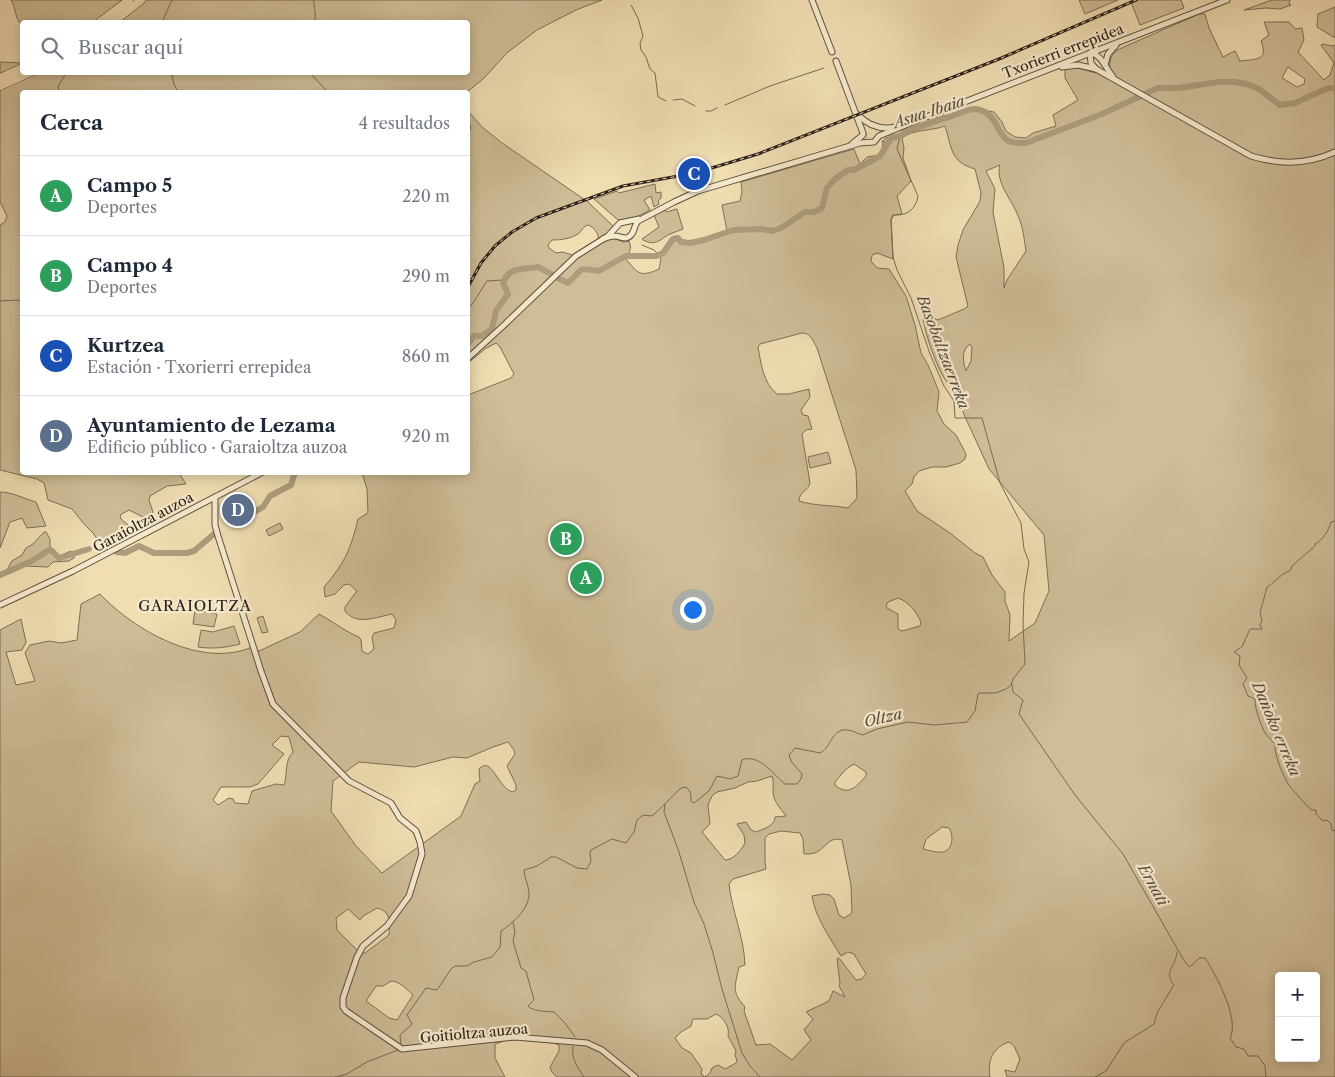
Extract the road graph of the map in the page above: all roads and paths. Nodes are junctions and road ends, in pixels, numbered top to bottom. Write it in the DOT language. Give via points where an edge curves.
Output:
graph roads {
  1 [pos="129,0"];
  2 [pos="141,0"];
  3 [pos="812,0"];
  4 [pos="1227,0"];
  5 [pos="103,20"];
  6 [pos="116,20"];
  7 [pos="1118,43"];
  8 [pos="832,52"];
  9 [pos="1090,53"];
  10 [pos="836,62"];
  11 [pos="20,69"];
  12 [pos="1096,69"];
  13 [pos="1104,71"];
  14 [pos="1037,73"];
  15 [pos="24,75"];
  16 [pos="0,78"];
  17 [pos="0,86"];
  18 [pos="856,113"];
  19 [pos="908,124"];
  20 [pos="875,126"];
  21 [pos="863,134"];
  22 [pos="880,136"];
  23 [pos="868,141"];
  24 [pos="842,148"];
  25 [pos="1335,152"];
  26 [pos="644,217"];
  27 [pos="628,222"];
  28 [pos="616,228"];
  29 [pos="633,230"];
  30 [pos="618,236"];
  31 [pos="603,239"];
  32 [pos="470,356"];
  33 [pos="257,475"];
  34 [pos="215,497"];
  35 [pos="0,605"];
  36 [pos="394,1045"];
  37 [pos="635,1077"];
  1 -- 5 [label="highway"];
  2 -- 6 [label="highway"];
  3 -- 8 [label="street"];
  4 -- 7 [label="street, Txorierri errepidea"];
  7 -- 9 [label="street, Txorierri errepidea"];
  7 -- 13 [label="street" via="1106,56"];
  9 -- 12 [label="street" via="1091,63"];
  9 -- 13 [label="street" via="1100,58"];
  9 -- 14 [label="street, Txorierri errepidea"];
  10 -- 18 [label="street"];
  11 -- 16 [label="highway"];
  12 -- 13 [label="street"];
  12 -- 14 [label="street" via="1068,65"];
  13 -- 25 [label="street" via="1241,152 1284,163 1319,159"];
  14 -- 19 [label="street, Txorierri errepidea"];
  15 -- 17 [label="highway"];
  18 -- 20 [label="street"];
  18 -- 21 [label="street"];
  19 -- 20 [label="street, Txorierri errepidea" via="891,128"];
  19 -- 22 [label="street, Txorierri errepidea"];
  20 -- 21 [label="street, Txorierri errepidea" via="868,126"];
  20 -- 22 [label="street"];
  21 -- 23 [label="street"];
  21 -- 24 [label="street, Txorierri errepidea"];
  22 -- 23 [label="street, Txorierri errepidea" via="876,141"];
  23 -- 24 [label="street, Txorierri errepidea"];
  24 -- 26 [label="street, Txorierri errepidea" via="698,191"];
  26 -- 27 [label="street, Txorierri errepidea"];
  26 -- 29 [label="street, Txorierri errepidea"];
  27 -- 28 [label="street, Txorierri errepidea" via="620,223"];
  27 -- 29 [label="street"];
  28 -- 30 [label="street"];
  28 -- 31 [label="street, Txorierri errepidea"];
  29 -- 30 [label="street, Txorierri errepidea" via="626,238"];
  30 -- 31 [label="street, Txorierri errepidea"];
  31 -- 32 [label="street, Txorierri errepidea" via="567,263"];
  33 -- 34 [label="street, Garaioltza auzoa"];
  34 -- 35 [label="street, Garaioltza auzoa"];
  34 -- 36 [label="street, Garaioltza auzoa" via="218,536 273,704 349,781 391,803 400,818 418,835 422,854 410,896 387,926 360,950 342,1002 346,1011"];
  36 -- 37 [label="street, Goitioltza auzoa" via="410,1050 520,1037 587,1043 602,1050"];
}
